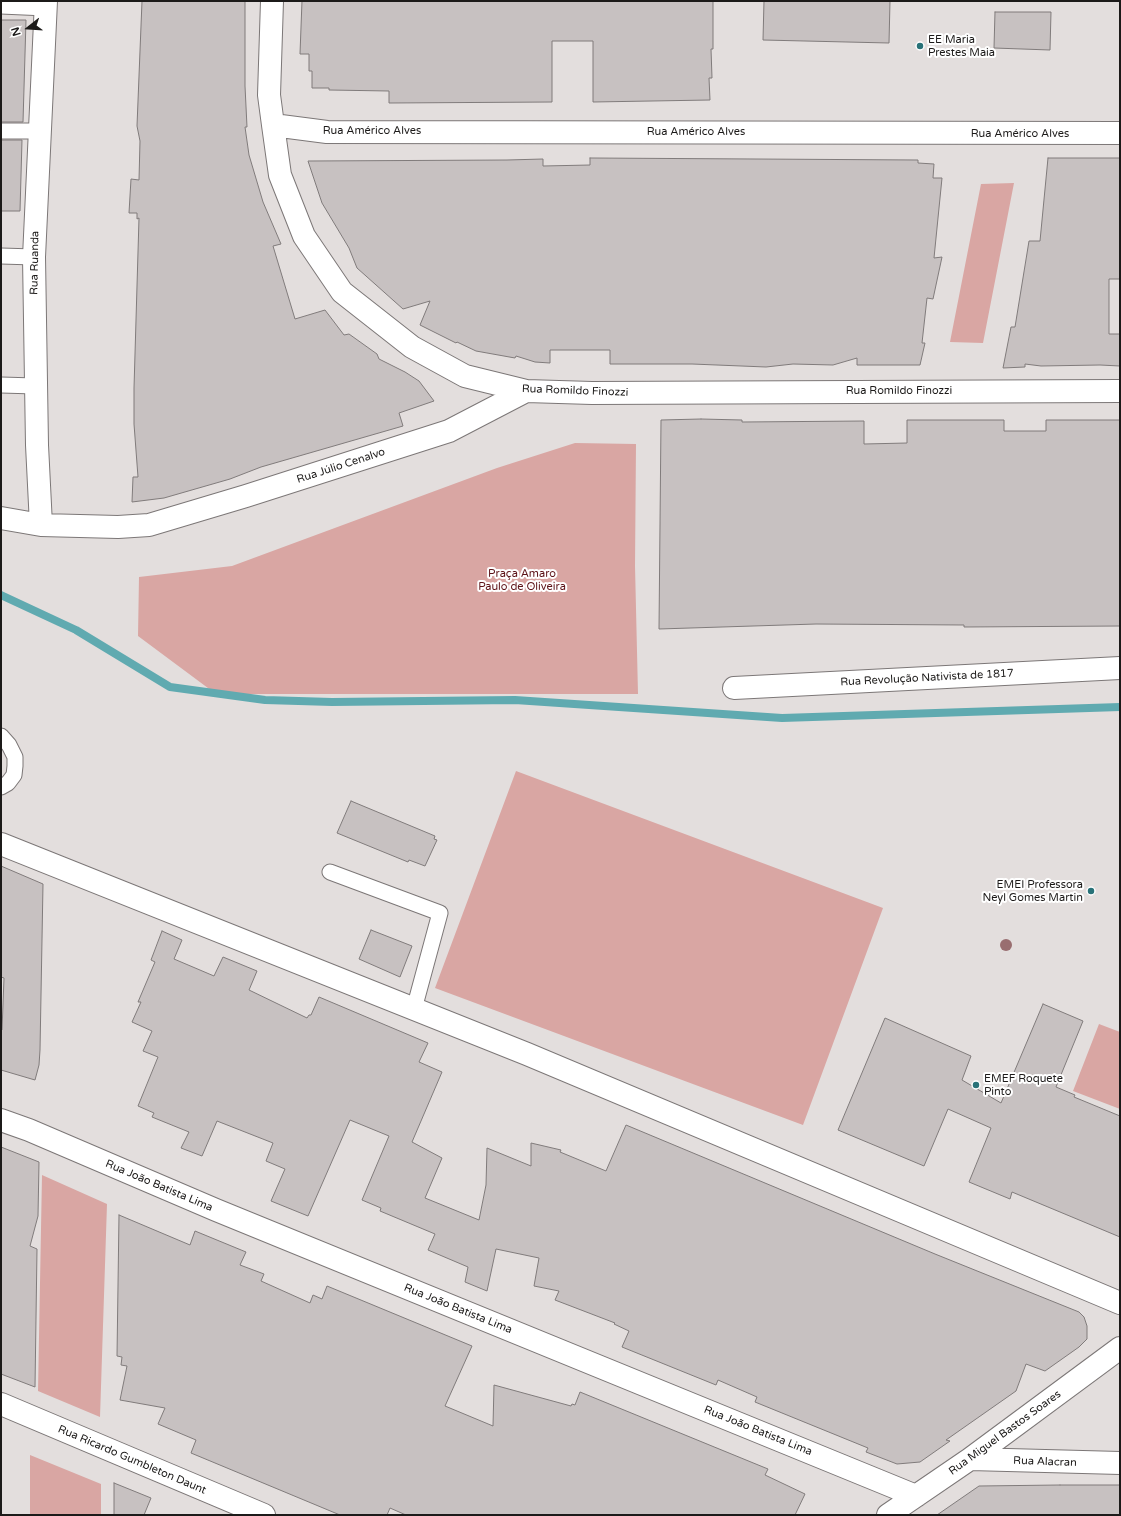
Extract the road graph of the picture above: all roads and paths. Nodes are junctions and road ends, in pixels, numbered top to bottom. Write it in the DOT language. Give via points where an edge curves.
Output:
graph roads {
  1 [pos="272,1"];
  2 [pos="46,4"];
  3 [pos="1,6"];
  4 [pos="273,125"];
  5 [pos="1,131"];
  6 [pos="40,131"];
  7 [pos="1120,133"];
  8 [pos="1,256"];
  9 [pos="34,257"];
  10 [pos="1,385"];
  11 [pos="35,386"];
  12 [pos="526,391"];
  13 [pos="1120,391"];
  14 [pos="1,518"];
  15 [pos="41,525"];
  16 [pos="1120,668"];
  17 [pos="734,688"];
  18 [pos="1,736"];
  19 [pos="1,787"];
  20 [pos="1,844"];
  21 [pos="330,872"];
  22 [pos="414,1009"];
  23 [pos="1,1120"];
  24 [pos="1120,1303"];
  25 [pos="1120,1348"];
  26 [pos="1,1404"];
  27 [pos="970,1460"];
  28 [pos="1120,1463"];
  29 [pos="916,1496"];
  30 [pos="264,1515"];
  31 [pos="888,1515"];
  1 -- 4 [label="street, Rua Romildo Finozzi" via="269,95"];
  2 -- 3 [label="lane"];
  2 -- 6 [label="street, Rua Ruanda"];
  4 -- 7 [label="street, Rua Américo Alves" via="327,132"];
  4 -- 12 [label="street, Rua Romildo Finozzi" via="280,175 304,236 342,292 412,347 465,376"];
  5 -- 6 [label="lane"];
  6 -- 9 [label="street, Rua Ruanda"];
  8 -- 9 [label="lane"];
  9 -- 11 [label="street, Rua Ruanda"];
  10 -- 11 [label="lane"];
  11 -- 15 [label="street, Rua Ruanda"];
  12 -- 13 [label="street, Rua Romildo Finozzi"];
  12 -- 15 [label="street, Rua Júlio Cenalvo" via="449,431 149,524 118,527"];
  14 -- 15 [label="street"];
  16 -- 17 [label="street, Rua Revolução Nativista de 1817"];
  18 -- 19 [label="lane" via="15,757 14,775"];
  20 -- 22 [label="street"];
  21 -- 22 [label="lane" via="440,912"];
  22 -- 24 [label="street"];
  23 -- 29 [label="street, Rua João Batista Lima"];
  25 -- 27 [label="street, Rua Miguel Bastos Soares"];
  26 -- 30 [label="street, Rua Ricardo Gumbleton Daunt"];
  27 -- 28 [label="street, Rua Alacran"];
  27 -- 29 [label="street, Rua Miguel Bastos Soares"];
  29 -- 31 [label="street, Rua Miguel Bastos Soares"];
}
